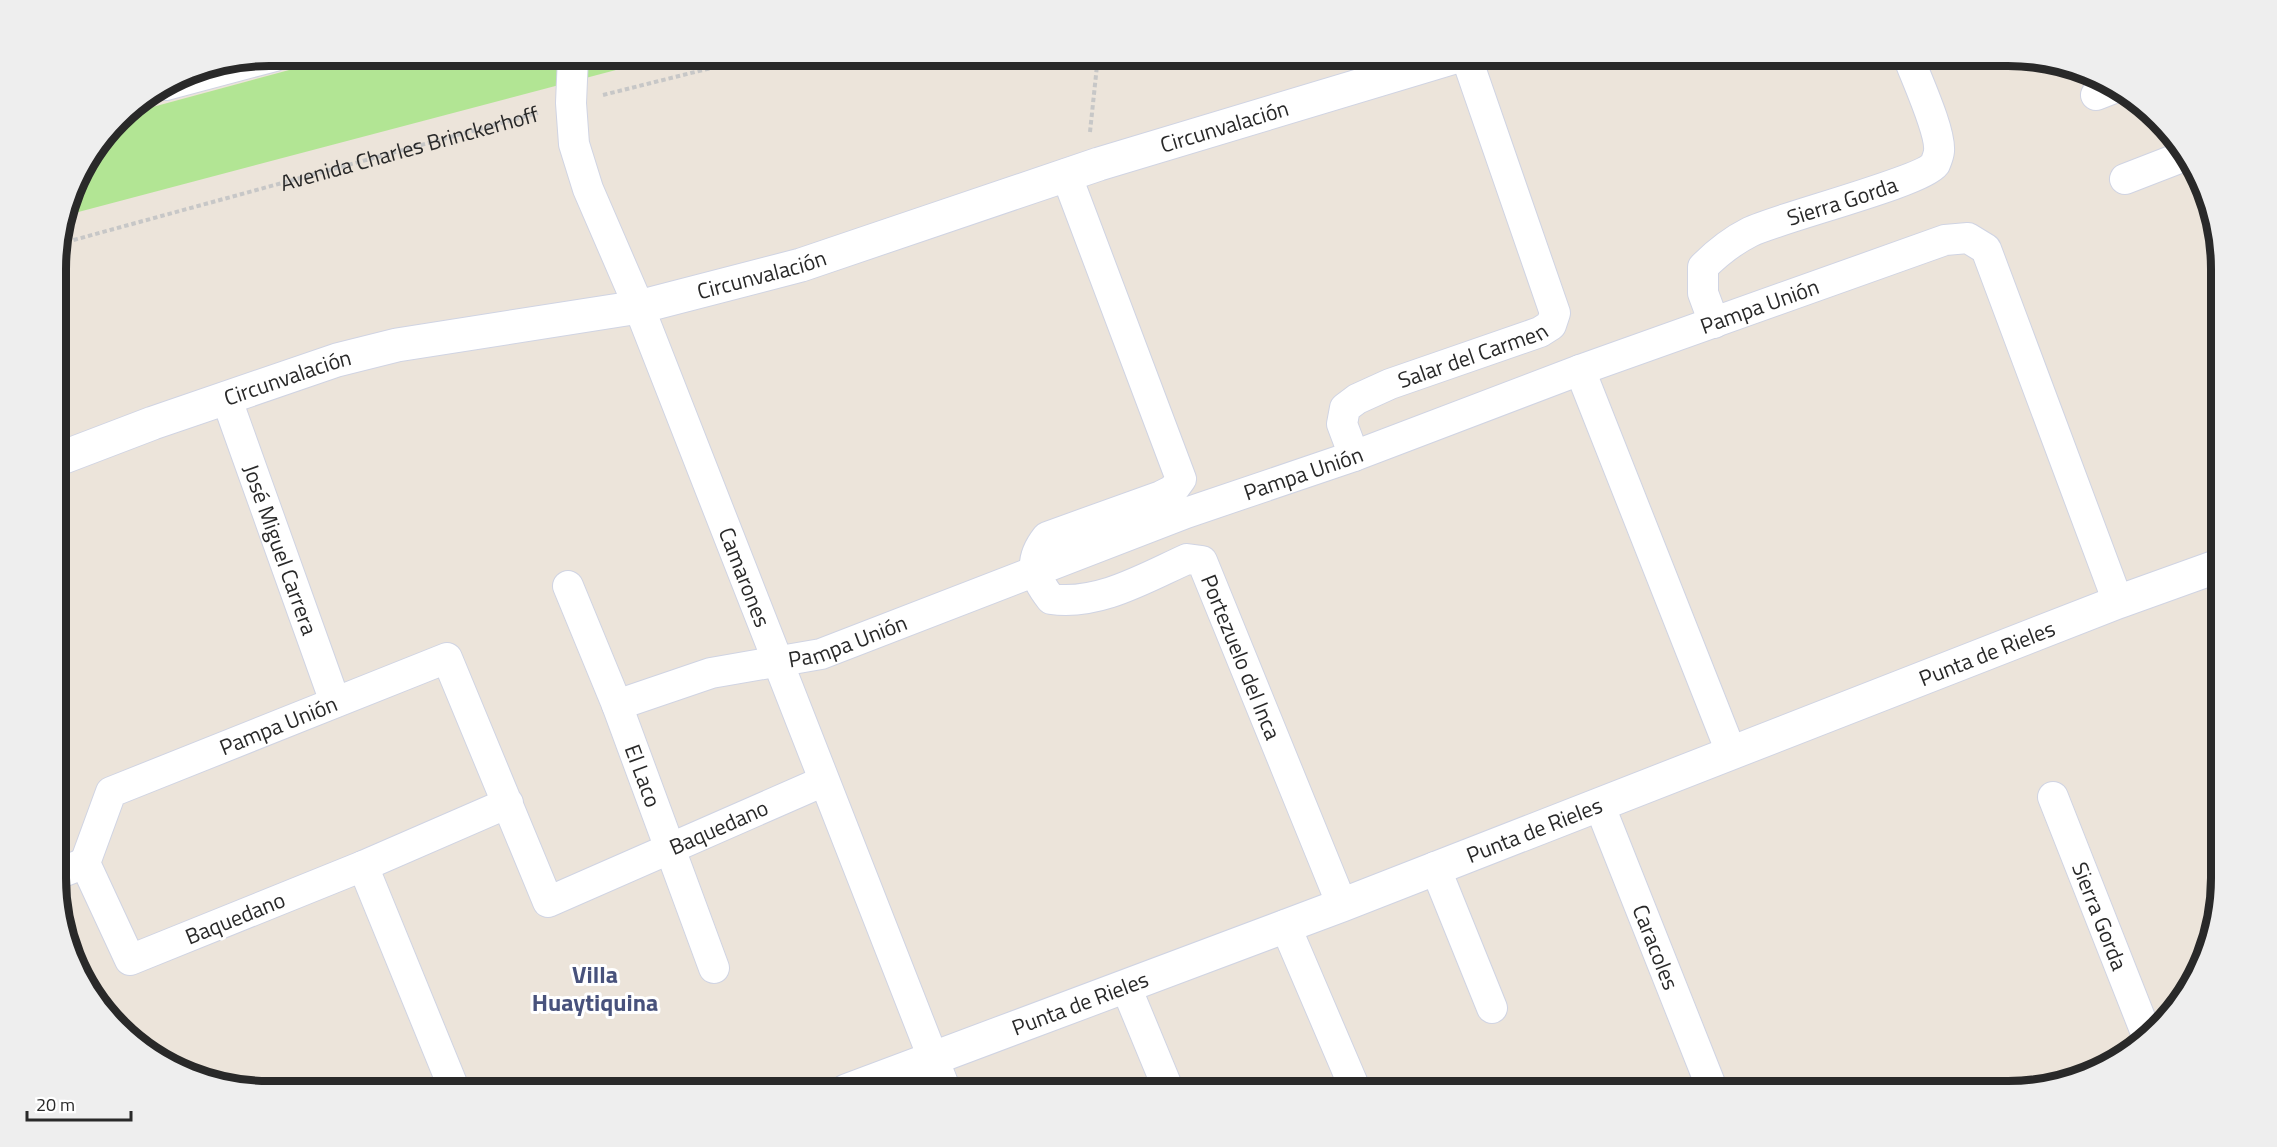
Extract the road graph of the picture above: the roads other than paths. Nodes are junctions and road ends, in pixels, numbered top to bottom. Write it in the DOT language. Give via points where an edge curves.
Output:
graph roads {
  1 [pos="573,66"];
  2 [pos="1425,66"];
  3 [pos="1469,66"];
  4 [pos="1912,66"];
  5 [pos="2178,158"];
  6 [pos="1066,174"];
  7 [pos="2125,179"];
  8 [pos="639,307"];
  9 [pos="1714,323"];
  10 [pos="1580,370"];
  11 [pos="226,397"];
  12 [pos="66,456"];
  13 [pos="1354,456"];
  14 [pos="2211,569"];
  15 [pos="1034,570"];
  16 [pos="568,586"];
  17 [pos="2118,602"];
  18 [pos="777,662"];
  19 [pos="335,702"];
  20 [pos="617,705"];
  21 [pos="1731,752"];
  22 [pos="824,781"];
  23 [pos="2053,797"];
  24 [pos="507,804"];
  25 [pos="1599,804"];
  26 [pos="669,849"];
  27 [pos="85,862"];
  28 [pos="363,866"];
  29 [pos="1435,867"];
  30 [pos="66,870"];
  31 [pos="1342,905"];
  32 [pos="1286,926"];
  33 [pos="714,968"];
  34 [pos="1126,987"];
  35 [pos="1492,1008"];
  36 [pos="2144,1029"];
  37 [pos="933,1058"];
  38 [pos="451,1081"];
  39 [pos="872,1081"];
  40 [pos="942,1081"];
  41 [pos="1165,1081"];
  42 [pos="1352,1081"];
  43 [pos="1709,1081"];
  1 -- 8 [label="street, Camarones" via="574,144 588,189"];
  2 -- 6 [label="street, Circunvalación"];
  3 -- 13 [label="street, Salar del Carmen" via="1555,313 1551,325 1540,332 1357,399 1345,408 1342,424"];
  4 -- 9 [label="street, Sierra Gorda" via="1940,151 1934,165 1864,194 1750,232 1721,250 1703,267 1703,293"];
  5 -- 7 [label="street"];
  6 -- 8 [label="street, Circunvalación" via="801,265"];
  6 -- 15 [label="street" via="1181,479 1173,490 1161,496 1047,537 1036,551"];
  8 -- 11 [label="street, Circunvalación" via="397,345 337,360"];
  8 -- 18 [label="street, Camarones"];
  9 -- 10 [label="street, Pampa Unión"];
  9 -- 17 [label="street, Pampa Unión" via="1945,240 1968,238 1986,249"];
  10 -- 13 [label="street, Pampa Unión"];
  10 -- 21 [label="street"];
  11 -- 12 [label="street, Circunvalación"];
  11 -- 19 [label="street, José Miguel Carrera"];
  13 -- 15 [label="street, Pampa Unión"];
  14 -- 17 [label="street, Punta de Rieles"];
  15 -- 18 [label="street, Pampa Unión" via="821,654"];
  15 -- 31 [label="street, Portezuelo del Inca" via="1052,600 1072,603 1097,597 1187,559 1202,561"];
  16 -- 20 [label="street, El Laco"];
  17 -- 21 [label="street, Punta de Rieles"];
  18 -- 20 [label="street, Pampa Unión" via="711,673"];
  18 -- 22 [label="street, Camarones"];
  19 -- 24 [label="street, Pampa Unión" via="447,658"];
  19 -- 27 [label="street, Pampa Unión" via="111,792"];
  20 -- 26 [label="street, El Laco"];
  21 -- 25 [label="street, Punta de Rieles"];
  22 -- 26 [label="street, Baquedano"];
  22 -- 37 [label="street, Camarones"];
  23 -- 36 [label="street, Sierra Gorda"];
  24 -- 26 [label="street, Baquedano" via="548,902"];
  24 -- 28 [label="street, Baquedano"];
  25 -- 29 [label="street, Punta de Rieles"];
  25 -- 43 [label="street, Caracoles"];
  26 -- 33 [label="street, El Laco"];
  27 -- 28 [label="street, Baquedano" via="130,960"];
  27 -- 30 [label="street"];
  28 -- 38 [label="street"];
  29 -- 31 [label="street, Punta de Rieles"];
  29 -- 35 [label="street"];
  31 -- 32 [label="street, Punta de Rieles"];
  32 -- 34 [label="street, Punta de Rieles"];
  32 -- 42 [label="street"];
  34 -- 37 [label="street, Punta de Rieles"];
  34 -- 41 [label="street"];
  37 -- 39 [label="street, Punta de Rieles"];
  37 -- 40 [label="street, Camarones"];
}
